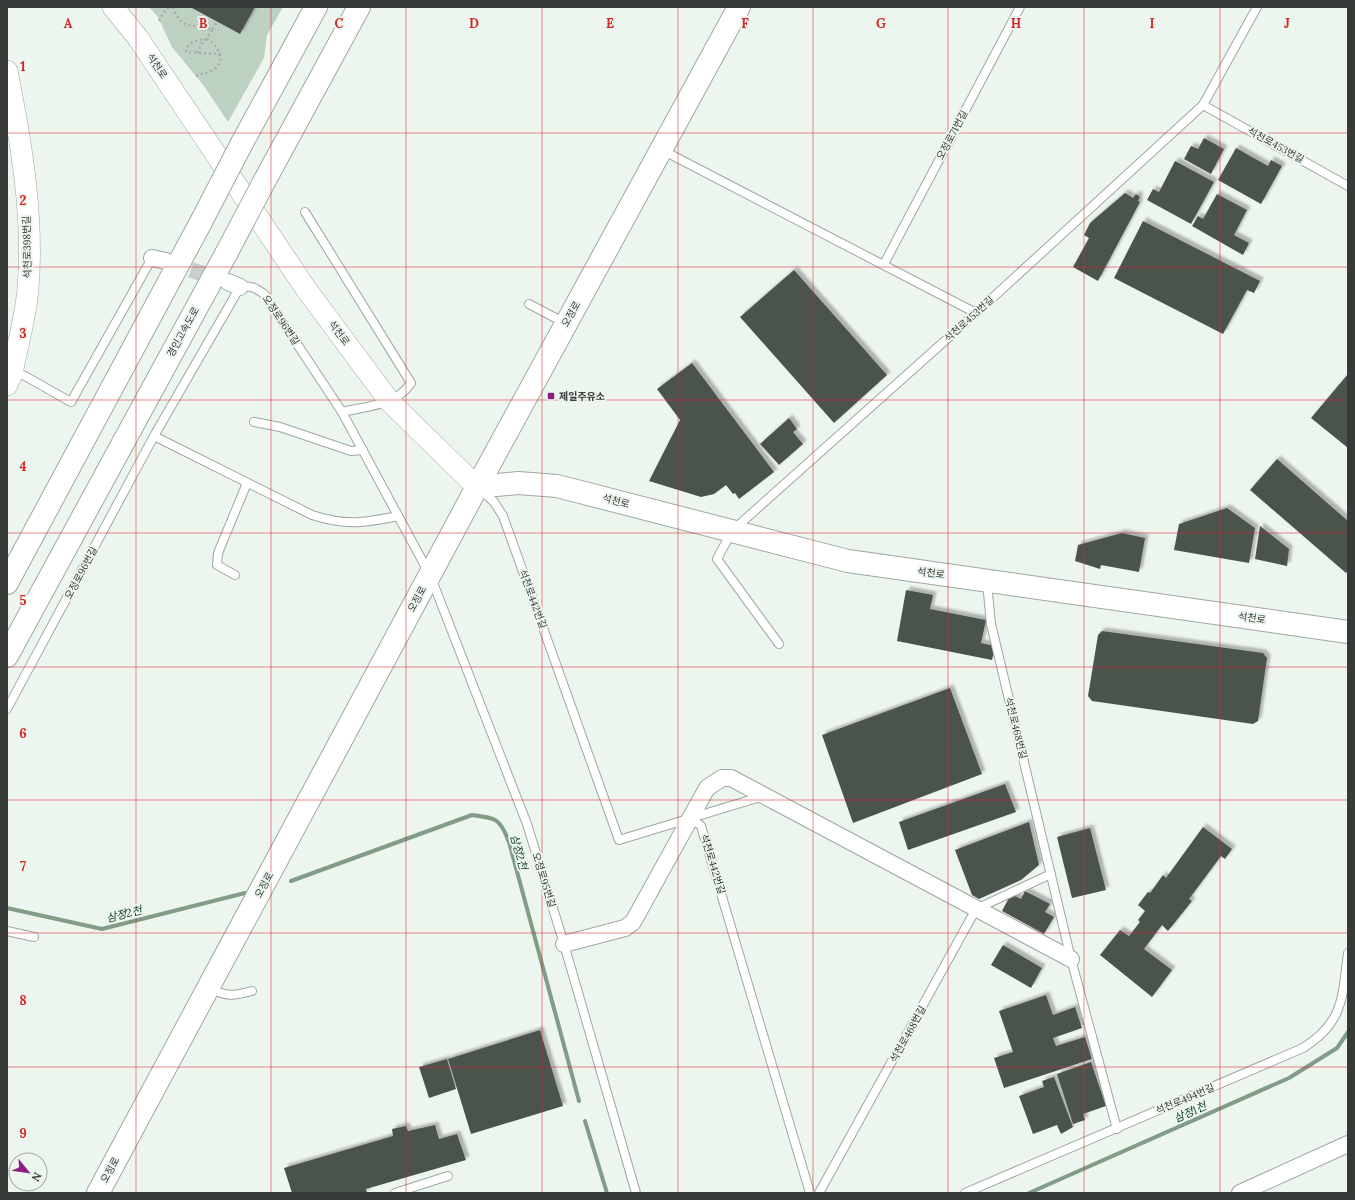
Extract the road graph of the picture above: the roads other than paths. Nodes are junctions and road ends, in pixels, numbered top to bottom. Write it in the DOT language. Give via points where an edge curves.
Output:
graph roads {
  1 [pos="113,7"];
  2 [pos="316,7"];
  3 [pos="359,7"];
  4 [pos="739,7"];
  5 [pos="1020,7"];
  6 [pos="1256,7"];
  7 [pos="7,71"];
  8 [pos="1203,104"];
  9 [pos="662,149"];
  10 [pos="1348,186"];
  11 [pos="305,212"];
  12 [pos="159,260"];
  13 [pos="884,264"];
  14 [pos="529,304"];
  15 [pos="976,313"];
  16 [pos="566,324"];
  17 [pos="9,377"];
  18 [pos="390,402"];
  19 [pos="342,412"];
  20 [pos="254,422"];
  21 [pos="154,436"];
  22 [pos="363,450"];
  23 [pos="248,483"];
  24 [pos="477,487"];
  25 [pos="398,516"];
  26 [pos="732,531"];
  27 [pos="235,575"];
  28 [pos="430,575"];
  29 [pos="989,581"];
  30 [pos="7,582"];
  31 [pos="1348,632"];
  32 [pos="779,644"];
  33 [pos="7,656"];
  34 [pos="7,709"];
  35 [pos="764,796"];
  36 [pos="691,818"];
  37 [pos="1051,874"];
  38 [pos="976,909"];
  39 [pos="7,931"];
  40 [pos="34,938"];
  41 [pos="564,944"];
  42 [pos="1348,953"];
  43 [pos="1071,959"];
  44 [pos="208,988"];
  45 [pos="252,991"];
  46 [pos="1117,1129"];
  47 [pos="1348,1144"];
  48 [pos="448,1176"];
  49 [pos="98,1193"];
  50 [pos="395,1193"];
  51 [pos="636,1193"];
  52 [pos="810,1193"];
  53 [pos="819,1193"];
  54 [pos="965,1193"];
  55 [pos="1240,1193"];
  1 -- 18 [label="street, 석천로" via="138,38 306,289"];
  2 -- 30 [label="main road, bridge"];
  3 -- 33 [label="main road, 경인고속도로, bridge"];
  4 -- 9 [label="main road, 오정로"];
  5 -- 13 [label="lane, 오정로71번길"];
  6 -- 8 [label="lane, 석천로453번길"];
  7 -- 17 [label="street, 석천로398번길" via="22,161 28,224 28,288"];
  8 -- 10 [label="lane, 석천로453번길"];
  8 -- 15 [label="lane, 석천로453번길"];
  9 -- 13 [label="lane"];
  9 -- 16 [label="main road, 오정로"];
  11 -- 18 [label="lane" via="411,383"];
  12 -- 17 [label="lane" via="71,402 23,375"];
  13 -- 15 [label="lane"];
  14 -- 16 [label="lane"];
  15 -- 26 [label="lane, 석천로453번길"];
  16 -- 24 [label="main road, 오정로"];
  18 -- 19 [label="lane"];
  18 -- 24 [label="street, 석천로"];
  19 -- 21 [label="lane, 오정로96번길" via="264,294 248,285 234,285"];
  19 -- 22 [label="lane, 오정로96번길"];
  20 -- 22 [label="lane" via="280,427 351,451"];
  21 -- 23 [label="lane"];
  21 -- 34 [label="lane, 오정로96번길"];
  22 -- 25 [label="lane, 오정로96번길"];
  23 -- 25 [label="lane" via="312,515 334,522 363,524"];
  23 -- 27 [label="lane" via="218,553 217,565"];
  24 -- 26 [label="main road, 석천로" via="518,483 557,486"];
  24 -- 28 [label="main road, 오정로"];
  24 -- 36 [label="lane, 석천로442번길" via="494,502 503,516 619,840"];
  25 -- 28 [label="lane, 오정로96번길"];
  26 -- 29 [label="main road, 석천로" via="848,561"];
  26 -- 32 [label="lane" via="717,559"];
  28 -- 41 [label="lane, 오정로95번길" via="527,824"];
  28 -- 44 [label="main road, 오정로"];
  29 -- 31 [label="main road, 석천로"];
  29 -- 37 [label="lane, 석천로468번길" via="991,624"];
  35 -- 36 [label="lane"];
  35 -- 36 [label="street" via="731,778 722,778 707,788"];
  35 -- 38 [label="street"];
  36 -- 41 [label="street" via="634,922 625,928"];
  36 -- 52 [label="lane, 석천로442번길" via="702,826"];
  37 -- 38 [label="lane"];
  37 -- 43 [label="lane, 석천로468번길"];
  38 -- 43 [label="street"];
  38 -- 53 [label="lane, 석천로468번길"];
  39 -- 40 [label="lane"];
  41 -- 51 [label="lane, 오정로95번길"];
  42 -- 46 [label="lane, 석천로494번길" via="1338,1011 1320,1037 1303,1048"];
  43 -- 46 [label="lane, 석천로468번길"];
  44 -- 45 [label="lane" via="223,995 235,996"];
  44 -- 49 [label="main road, 오정로"];
  46 -- 54 [label="lane, 석천로494번길"];
  47 -- 55 [label="street"];
  48 -- 50 [label="lane"];
}
